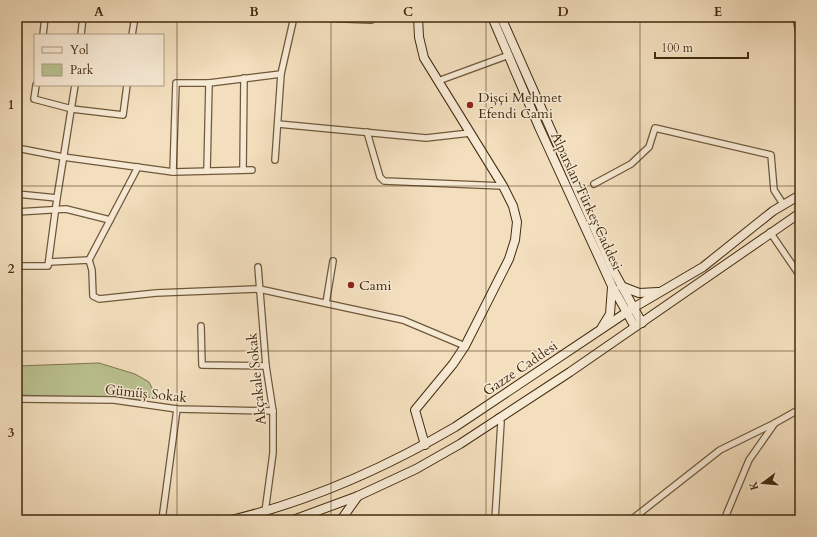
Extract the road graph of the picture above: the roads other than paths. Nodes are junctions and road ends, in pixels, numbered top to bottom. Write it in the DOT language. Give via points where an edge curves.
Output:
graph roads {
  1 [pos="45,17"];
  2 [pos="84,17"];
  3 [pos="134,17"];
  4 [pos="371,17"];
  5 [pos="418,17"];
  6 [pos="492,17"];
  7 [pos="501,17"];
  8 [pos="796,17"];
  9 [pos="43,34"];
  10 [pos="81,34"];
  11 [pos="132,34"];
  12 [pos="800,38"];
  13 [pos="509,55"];
  14 [pos="281,74"];
  15 [pos="244,78"];
  16 [pos="438,81"];
  17 [pos="209,83"];
  18 [pos="36,86"];
  19 [pos="75,86"];
  20 [pos="126,86"];
  21 [pos="72,109"];
  22 [pos="278,124"];
  23 [pos="367,132"];
  24 [pos="470,133"];
  25 [pos="17,148"];
  26 [pos="64,157"];
  27 [pos="275,160"];
  28 [pos="138,167"];
  29 [pos="243,169"];
  30 [pos="252,170"];
  31 [pos="207,171"];
  32 [pos="173,172"];
  33 [pos="594,184"];
  34 [pos="503,186"];
  35 [pos="17,194"];
  36 [pos="800,195"];
  37 [pos="57,198"];
  38 [pos="783,204"];
  39 [pos="55,208"];
  40 [pos="17,212"];
  41 [pos="800,213"];
  42 [pos="110,220"];
  43 [pos="770,232"];
  44 [pos="89,260"];
  45 [pos="333,261"];
  46 [pos="49,262"];
  47 [pos="17,266"];
  48 [pos="258,267"];
  49 [pos="800,276"];
  50 [pos="617,286"];
  51 [pos="258,289"];
  52 [pos="658,292"];
  53 [pos="326,303"];
  54 [pos="630,310"];
  55 [pos="638,325"];
  56 [pos="201,326"];
  57 [pos="598,332"];
  58 [pos="465,346"];
  59 [pos="266,366"];
  60 [pos="17,399"];
  61 [pos="177,409"];
  62 [pos="800,409"];
  63 [pos="273,411"];
  64 [pos="499,417"];
  65 [pos="775,423"];
  66 [pos="425,445"];
  67 [pos="358,496"];
  68 [pos="265,512"];
  69 [pos="162,520"];
  70 [pos="231,520"];
  71 [pos="293,520"];
  72 [pos="341,520"];
  73 [pos="495,520"];
  74 [pos="631,520"];
  75 [pos="724,520"];
  1 -- 9 [label="street"];
  2 -- 10 [label="street"];
  3 -- 11 [label="street"];
  4 -- 14 [label="street" via="371,20 294,18"];
  5 -- 16 [label="main road" via="424,58"];
  6 -- 13 [label="main road, Alparslan Türkeş Caddesi"];
  7 -- 50 [label="main road, Alparslan Türkeş Caddesi"];
  8 -- 12 [label="street"];
  13 -- 16 [label="street"];
  13 -- 50 [label="main road, Alparslan Türkeş Caddesi" via="539,127"];
  14 -- 15 [label="street"];
  14 -- 22 [label="street"];
  15 -- 17 [label="street"];
  15 -- 29 [label="street"];
  16 -- 24 [label="main road"];
  17 -- 31 [label="street"];
  17 -- 32 [label="street" via="176,83"];
  18 -- 21 [label="street" via="34,99"];
  19 -- 21 [label="street"];
  20 -- 21 [label="street" via="123,115"];
  21 -- 26 [label="street"];
  22 -- 23 [label="street"];
  22 -- 27 [label="street"];
  23 -- 24 [label="street" via="426,138"];
  23 -- 34 [label="street" via="380,177 384,181"];
  24 -- 34 [label="main road"];
  25 -- 26 [label="street"];
  26 -- 28 [label="street"];
  26 -- 37 [label="street"];
  28 -- 32 [label="street"];
  28 -- 42 [label="street"];
  29 -- 30 [label="street"];
  29 -- 31 [label="street"];
  31 -- 32 [label="street"];
  33 -- 38 [label="street" via="631,164 649,147 655,128 771,155 774,190"];
  34 -- 58 [label="main road" via="513,206 517,222 515,240 509,259"];
  35 -- 37 [label="street"];
  36 -- 38 [label="main road, Gazze Caddesi"];
  37 -- 39 [label="street"];
  38 -- 52 [label="main road, Gazze Caddesi" via="703,267"];
  39 -- 40 [label="street"];
  39 -- 42 [label="street"];
  39 -- 46 [label="street"];
  41 -- 43 [label="main road, Gazze Caddesi"];
  42 -- 44 [label="street"];
  43 -- 49 [label="street"];
  43 -- 55 [label="main road, Gazze Caddesi"];
  44 -- 46 [label="street"];
  44 -- 51 [label="street" via="94,296 99,299 156,293"];
  45 -- 53 [label="street"];
  46 -- 47 [label="street" via="48,266"];
  48 -- 51 [label="street, Akçakale Sokak"];
  50 -- 52 [label="main road" via="639,293"];
  50 -- 54 [label="main road, Alparslan Türkeş Caddesi"];
  50 -- 57 [label="main road" via="610,314"];
  51 -- 53 [label="street"];
  51 -- 59 [label="street, Akçakale Sokak"];
  52 -- 54 [label="main road, Gazze Caddesi"];
  53 -- 58 [label="street" via="403,320"];
  54 -- 55 [label="main road, Alparslan Türkeş Caddesi"];
  54 -- 57 [label="main road, Gazze Caddesi"];
  55 -- 64 [label="main road, Gazze Caddesi"];
  56 -- 59 [label="street" via="202,365"];
  57 -- 66 [label="main road, Gazze Caddesi"];
  58 -- 66 [label="main road" via="415,410"];
  59 -- 63 [label="street, Akçakale Sokak"];
  60 -- 61 [label="street, Gümüş Sokak" via="114,400"];
  61 -- 63 [label="street, Gümüş Sokak"];
  61 -- 69 [label="street"];
  62 -- 65 [label="street"];
  63 -- 68 [label="street, Akçakale Sokak" via="273,453"];
  64 -- 67 [label="main road, Gazze Caddesi" via="460,444 416,469"];
  64 -- 73 [label="street" via="501,422"];
  65 -- 74 [label="street" via="720,450"];
  65 -- 75 [label="street" via="749,460"];
  66 -- 68 [label="main road, Gazze Caddesi" via="366,475"];
  67 -- 71 [label="main road, Gazze Caddesi"];
  67 -- 72 [label="main road"];
  68 -- 70 [label="main road, Gazze Caddesi"];
}
